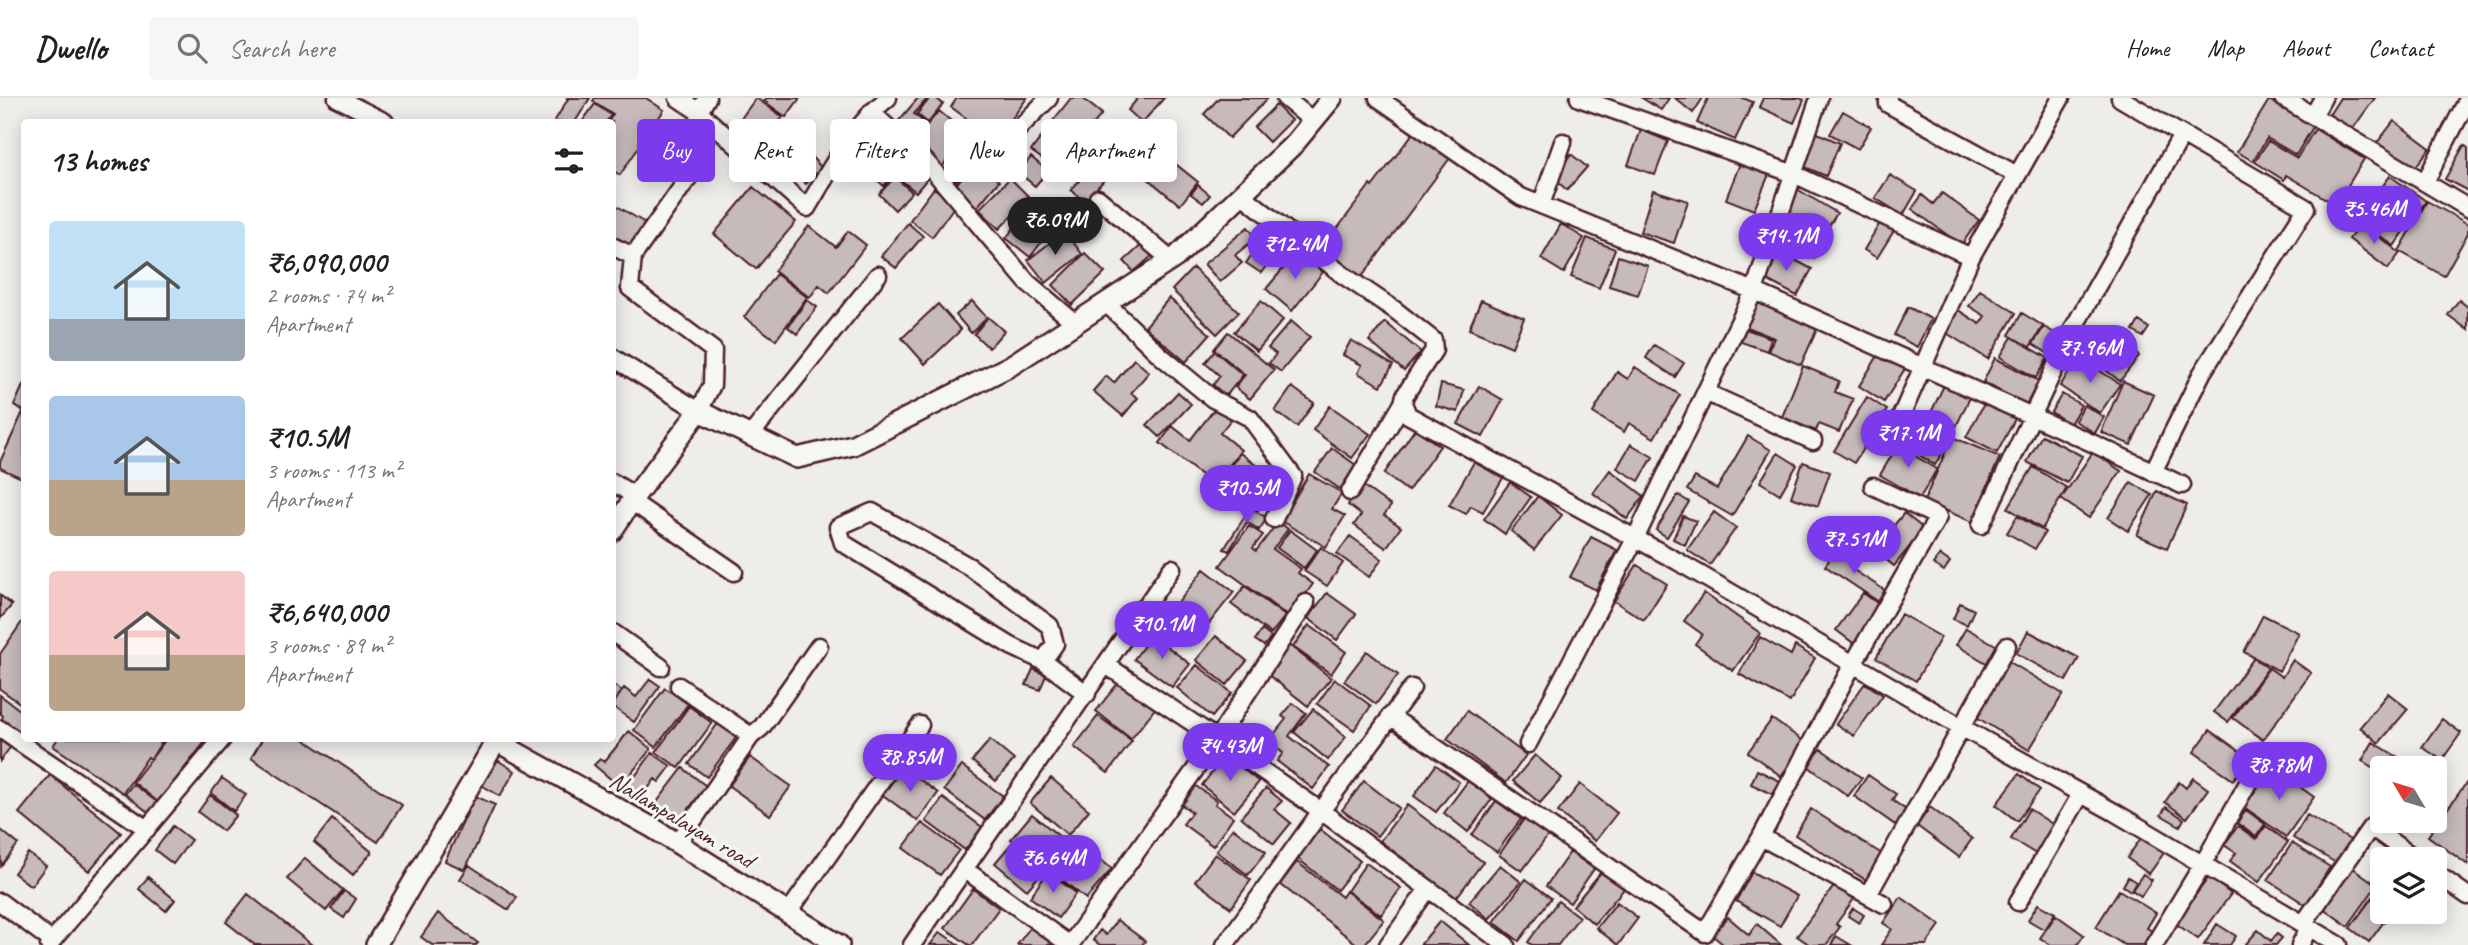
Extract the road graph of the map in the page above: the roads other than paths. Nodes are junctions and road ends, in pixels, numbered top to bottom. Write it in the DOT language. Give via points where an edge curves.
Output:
graph roads {
  1 [pos="337,98"];
  2 [pos="678,98"];
  3 [pos="888,98"];
  4 [pos="1049,98"];
  5 [pos="1285,98"];
  6 [pos="1332,98"];
  7 [pos="1378,98"];
  8 [pos="1579,98"];
  9 [pos="1819,98"];
  10 [pos="1888,98"];
  11 [pos="2061,98"];
  12 [pos="2120,98"];
  13 [pos="2283,98"];
  14 [pos="2323,98"];
  15 [pos="2468,99"];
  16 [pos="703,105"];
  17 [pos="871,112"];
  18 [pos="2313,116"];
  19 [pos="379,119"];
  20 [pos="1027,120"];
  21 [pos="1313,121"];
  22 [pos="2182,135"];
  23 [pos="1563,142"];
  24 [pos="1794,174"];
  25 [pos="2017,175"];
  26 [pos="2425,182"];
  27 [pos="1241,194"];
  28 [pos="1098,198"];
  29 [pos="1541,205"];
  30 [pos="2468,208"];
  31 [pos="616,248"];
  32 [pos="633,256"];
  33 [pos="1970,257"];
  34 [pos="1171,260"];
  35 [pos="878,275"];
  36 [pos="1754,291"];
  37 [pos="1106,303"];
  38 [pos="1074,323"];
  39 [pos="616,359"];
  40 [pos="1922,366"];
  41 [pos="1705,393"];
  42 [pos="1403,403"];
  43 [pos="699,411"];
  44 [pos="2031,415"];
  45 [pos="1895,430"];
  46 [pos="750,436"];
  47 [pos="1814,441"];
  48 [pos="2153,472"];
  49 [pos="616,485"];
  50 [pos="2182,485"];
  51 [pos="1872,486"];
  52 [pos="1350,492"];
  53 [pos="633,498"];
  54 [pos="1274,519"];
  55 [pos="616,525"];
  56 [pos="1982,525"];
  57 [pos="1635,539"];
  58 [pos="1172,568"];
  59 [pos="734,572"];
  60 [pos="1306,603"];
  61 [pos="616,635"];
  62 [pos="819,646"];
  63 [pos="2007,646"];
  64 [pos="1043,661"];
  65 [pos="1853,664"];
  66 [pos="1106,665"];
  67 [pos="661,667"];
  68 [pos="679,686"];
  69 [pos="1412,688"];
  70 [pos="1087,694"];
  71 [pos="1390,716"];
  72 [pos="920,725"];
  73 [pos="1961,727"];
  74 [pos="0,729"];
  75 [pos="751,736"];
  76 [pos="1217,739"];
  77 [pos="220,742"];
  78 [pos="496,742"];
  79 [pos="500,742"];
  80 [pos="1528,744"];
  81 [pos="2264,754"];
  82 [pos="2081,794"];
  83 [pos="1321,811"];
  84 [pos="147,829"];
  85 [pos="1761,837"];
  86 [pos="677,844"];
  87 [pos="2399,847"];
  88 [pos="2203,864"];
  89 [pos="964,869"];
  90 [pos="2447,881"];
  91 [pos="1428,888"];
  92 [pos="1868,895"];
  93 [pos="2468,896"];
  94 [pos="0,902"];
  95 [pos="2018,902"];
  96 [pos="1884,904"];
  97 [pos="788,913"];
  98 [pos="2306,926"];
  99 [pos="50,943"];
  100 [pos="376,945"];
  101 [pos="839,945"];
  102 [pos="912,945"];
  103 [pos="1070,945"];
  104 [pos="1225,945"];
  105 [pos="1388,945"];
  106 [pos="1506,945"];
  107 [pos="2154,945"];
  108 [pos="2300,945"];
  109 [pos="2339,945"];
  1 -- 19 [label="street"];
  2 -- 16 [label="street"];
  3 -- 17 [label="street"];
  4 -- 20 [label="street"];
  5 -- 21 [label="street"];
  6 -- 21 [label="street"];
  7 -- 29 [label="street" via="1521,197"];
  8 -- 24 [label="street"];
  9 -- 24 [label="street"];
  10 -- 25 [label="street" via="1888,104"];
  11 -- 25 [label="street"];
  12 -- 22 [label="street"];
  13 -- 18 [label="street"];
  14 -- 18 [label="street"];
  15 -- 26 [label="street"];
  16 -- 17 [label="street" via="807,208"];
  16 -- 32 [label="street" via="701,160"];
  17 -- 38 [label="street" via="927,163 1027,282"];
  18 -- 26 [label="street"];
  21 -- 27 [label="street"];
  22 -- 44 [label="street" via="2074,327"];
  22 -- 48 [label="street" via="2305,208 2202,373"];
  23 -- 29 [label="street"];
  24 -- 33 [label="street"];
  24 -- 36 [label="street"];
  25 -- 33 [label="street"];
  26 -- 30 [label="street"];
  27 -- 34 [label="street"];
  27 -- 42 [label="street" via="1433,340 1434,350"];
  28 -- 34 [label="street"];
  29 -- 36 [label="street"];
  31 -- 32 [label="street"];
  32 -- 43 [label="street" via="630,288 713,350 712,384"];
  33 -- 40 [label="street"];
  34 -- 37 [label="street"];
  35 -- 46 [label="street"];
  36 -- 40 [label="street"];
  36 -- 41 [label="street"];
  37 -- 38 [label="street"];
  37 -- 54 [label="street" via="1213,399 1250,418 1293,476"];
  38 -- 46 [label="street" via="1010,366 853,445 797,458"];
  39 -- 43 [label="street"];
  40 -- 44 [label="street"];
  40 -- 45 [label="street"];
  41 -- 47 [label="street"];
  41 -- 57 [label="street"];
  42 -- 52 [label="street"];
  42 -- 57 [label="street" via="1408,415"];
  43 -- 46 [label="street"];
  43 -- 53 [label="street"];
  44 -- 48 [label="street"];
  44 -- 56 [label="street"];
  48 -- 50 [label="street"];
  49 -- 53 [label="street"];
  51 -- 65 [label="street" via="1938,517"];
  53 -- 55 [label="street"];
  53 -- 59 [label="street"];
  57 -- 65 [label="street"];
  57 -- 80 [label="street"];
  58 -- 66 [label="street"];
  60 -- 76 [label="street"];
  61 -- 67 [label="street"];
  62 -- 75 [label="street"];
  63 -- 73 [label="street"];
  64 -- 64 [label="street" via="1011,646 844,542 838,527 872,512 970,567 1050,626 1055,645"];
  64 -- 70 [label="street"];
  65 -- 73 [label="street"];
  65 -- 85 [label="street"];
  66 -- 70 [label="street"];
  66 -- 76 [label="street"];
  68 -- 75 [label="street"];
  69 -- 71 [label="street"];
  70 -- 89 [label="street"];
  71 -- 83 [label="street"];
  71 -- 85 [label="street" via="1704,933"];
  72 -- 97 [label="street"];
  73 -- 82 [label="street"];
  73 -- 92 [label="street"];
  74 -- 84 [label="street"];
  75 -- 86 [label="street"];
  76 -- 83 [label="street"];
  76 -- 103 [label="street"];
  77 -- 84 [label="street"];
  78 -- 100 [label="street"];
  79 -- 86 [label="street, Nallampalayam road"];
  81 -- 88 [label="street"];
  82 -- 88 [label="street"];
  82 -- 95 [label="street"];
  83 -- 91 [label="street"];
  83 -- 104 [label="street"];
  84 -- 99 [label="street"];
  85 -- 92 [label="street"];
  86 -- 97 [label="street, Nallampalayam road"];
  87 -- 98 [label="street" via="2371,827"];
  88 -- 98 [label="street"];
  88 -- 107 [label="street"];
  89 -- 102 [label="street"];
  89 -- 103 [label="street"];
  90 -- 93 [label="street"];
  91 -- 105 [label="street"];
  91 -- 106 [label="street"];
  92 -- 96 [label="street"];
  94 -- 99 [label="street"];
  97 -- 101 [label="street, Nallampalayam road"];
  98 -- 108 [label="street"];
  98 -- 109 [label="street"];
}
